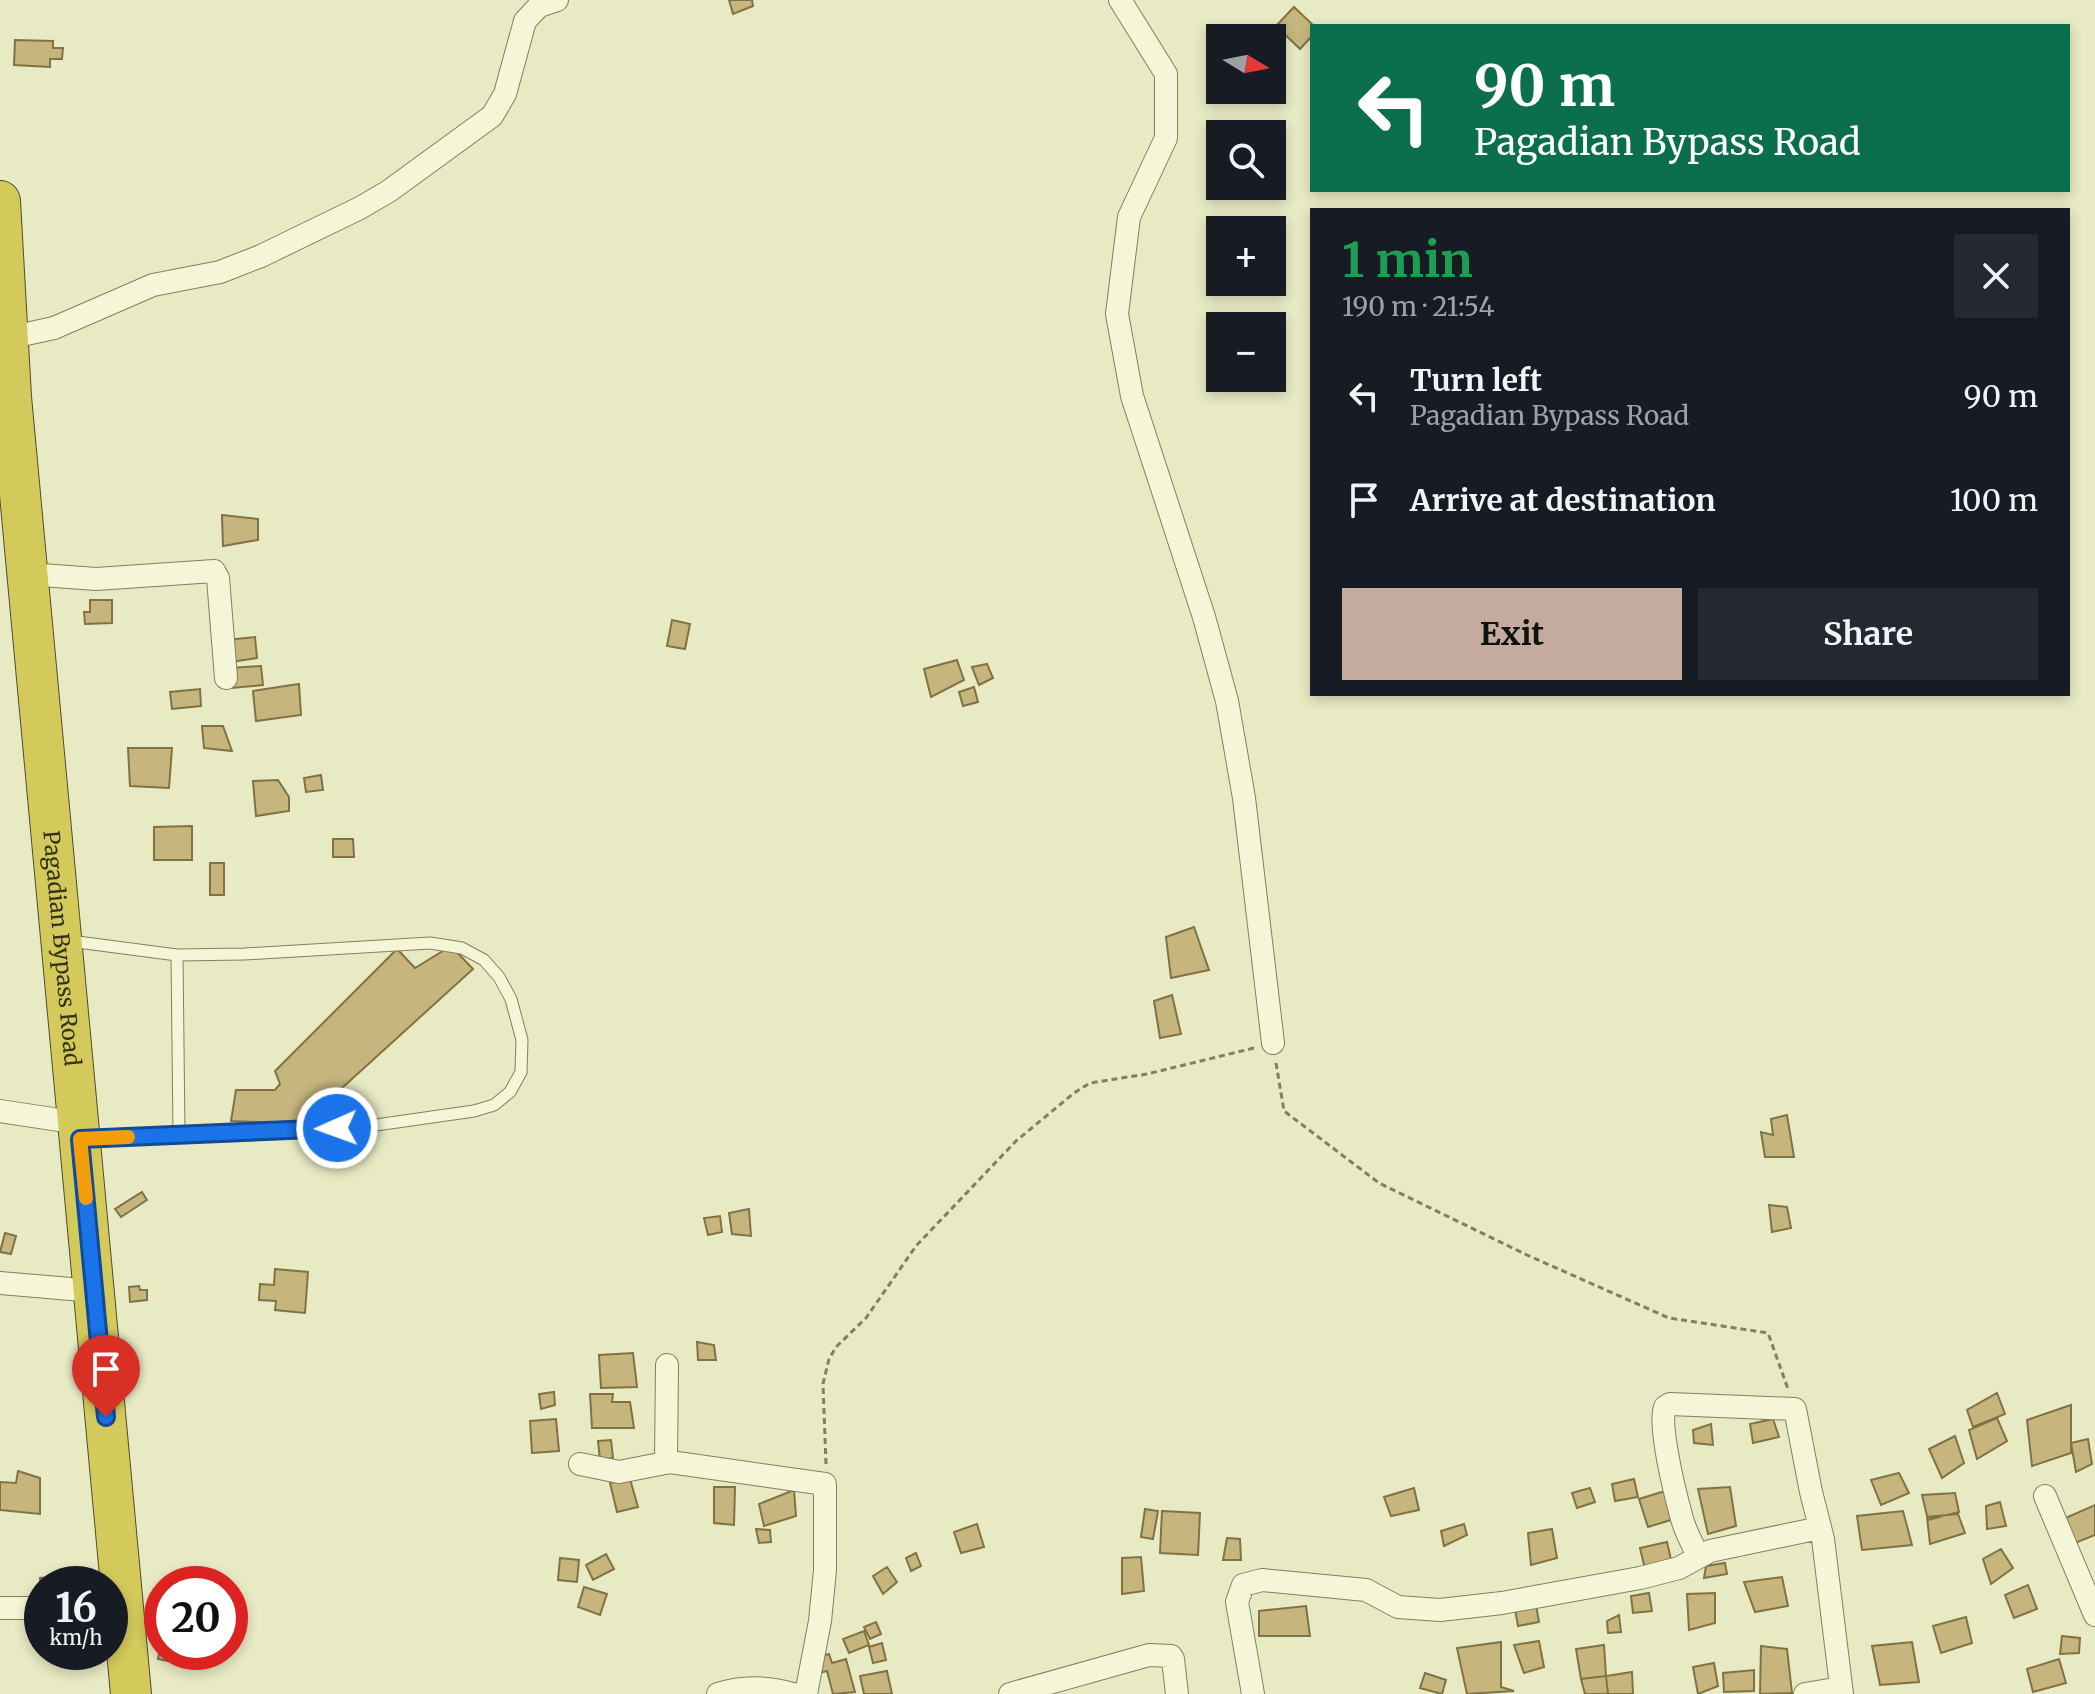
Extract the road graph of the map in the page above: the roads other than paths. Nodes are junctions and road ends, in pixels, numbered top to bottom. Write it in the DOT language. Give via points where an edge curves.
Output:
graph roads {
  1 [pos="557,0"];
  2 [pos="1120,0"];
  3 [pos="0,201"];
  4 [pos="2,256"];
  5 [pos="8,338"];
  6 [pos="6,413"];
  7 [pos="28,574"];
  8 [pos="226,678"];
  9 [pos="62,940"];
  10 [pos="177,955"];
  11 [pos="1273,1043"];
  12 [pos="0,1111"];
  13 [pos="80,1131"];
  14 [pos="179,1134"];
  15 [pos="0,1283"];
  16 [pos="94,1291"];
  17 [pos="667,1365"];
  18 [pos="666,1463"];
  19 [pos="580,1464"];
  20 [pos="2045,1496"];
  21 [pos="1820,1528"];
  22 [pos="1698,1556"];
  23 [pos="114,1566"];
  24 [pos="0,1608"];
  25 [pos="24,1608"];
  26 [pos="2095,1615"];
  27 [pos="127,1670"];
  28 [pos="1842,1691"];
  29 [pos="131,1694"];
  30 [pos="718,1694"];
  31 [pos="793,1694"];
  32 [pos="806,1694"];
  33 [pos="1010,1694"];
  34 [pos="1177,1694"];
  35 [pos="1253,1694"];
  36 [pos="1805,1694"];
  1 -- 5 [label="street" via="539,6 525,21 505,94 492,116 389,191 220,272 153,285 54,328"];
  2 -- 11 [label="street" via="1166,74 1166,138 1129,217 1117,314 1132,396 1227,701"];
  3 -- 4 [label="highway, Pagadian Bypass Road"];
  4 -- 5 [label="highway, Pagadian Bypass Road"];
  5 -- 6 [label="highway, Pagadian Bypass Road"];
  6 -- 7 [label="highway, Pagadian Bypass Road"];
  7 -- 8 [label="street" via="108,578 214,571"];
  7 -- 9 [label="highway, Pagadian Bypass Road"];
  9 -- 10 [label="lane"];
  9 -- 13 [label="highway, Pagadian Bypass Road"];
  10 -- 14 [label="lane"];
  10 -- 14 [label="lane" via="430,943 462,948 484,960 499,977 522,1040 521,1072 510,1092 494,1105 474,1111 369,1126"];
  12 -- 13 [label="street"];
  13 -- 14 [label="lane"];
  13 -- 16 [label="highway, Pagadian Bypass Road"];
  15 -- 16 [label="street"];
  16 -- 23 [label="highway, Pagadian Bypass Road"];
  17 -- 18 [label="street"];
  18 -- 19 [label="street" via="619,1472"];
  18 -- 32 [label="street" via="825,1484 823,1596"];
  20 -- 26 [label="street"];
  21 -- 22 [label="street"];
  21 -- 22 [label="street" via="1795,1409 1670,1404 1663,1415 1665,1439 1681,1517"];
  21 -- 28 [label="street"];
  22 -- 35 [label="street" via="1679,1568 1599,1587 1440,1610 1398,1607 1366,1590 1247,1582 1237,1602"];
  24 -- 25 [label="street"];
  27 -- 29 [label="highway, Pagadian Bypass Road"];
  28 -- 36 [label="street"];
  30 -- 31 [label="street" via="748,1688"];
  33 -- 34 [label="street" via="1161,1655 1173,1659"];
}
